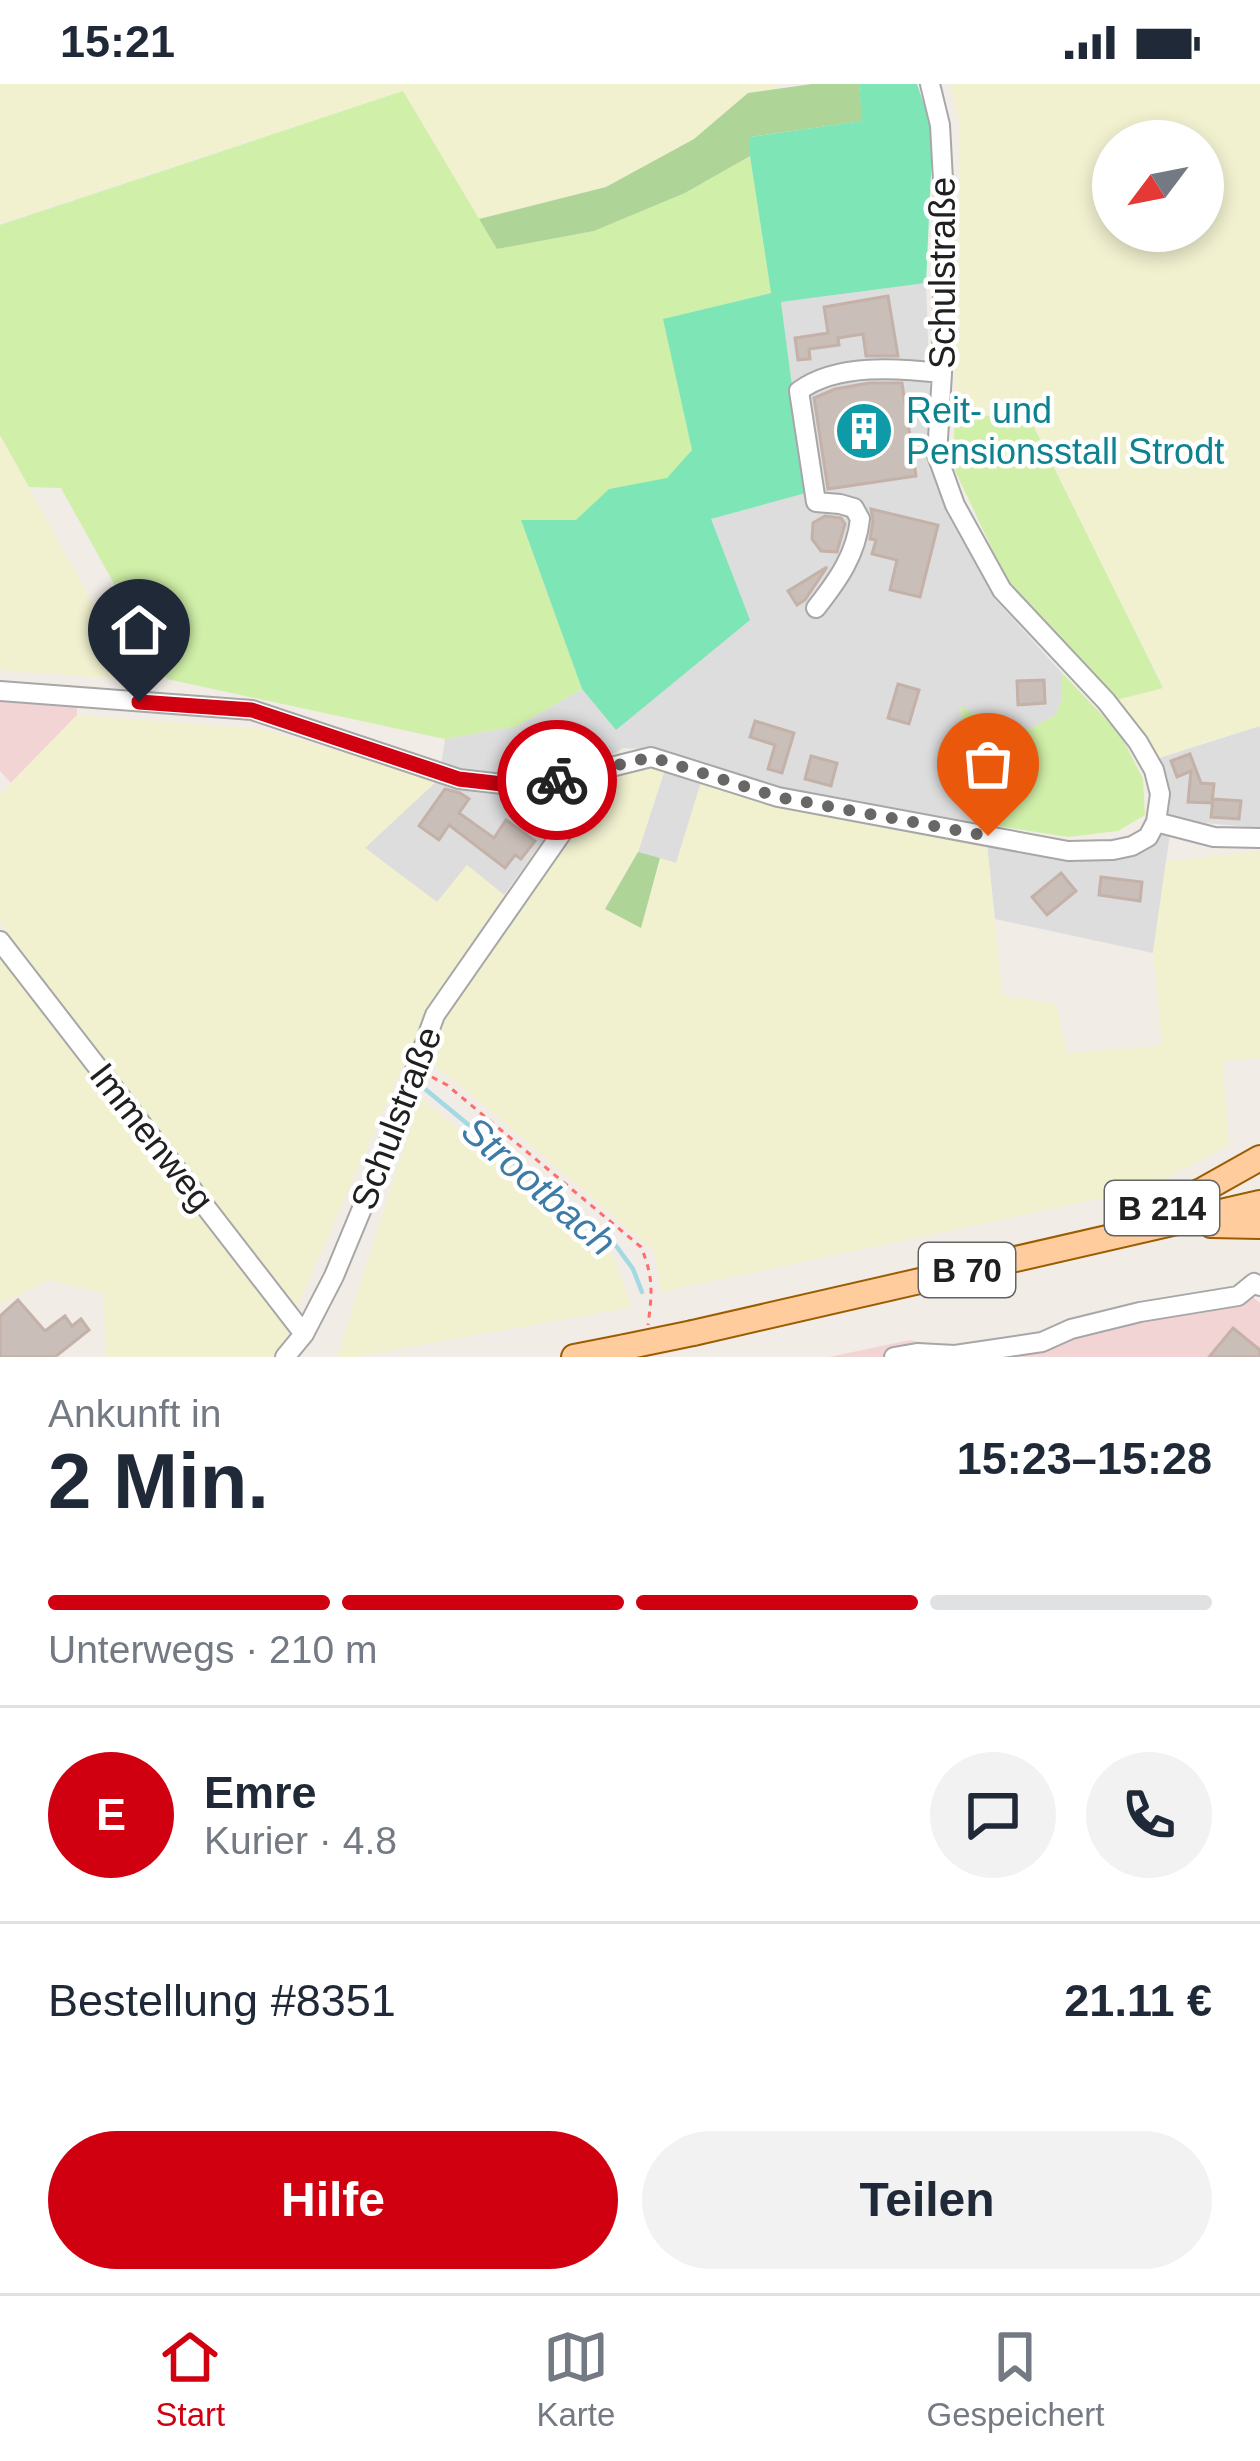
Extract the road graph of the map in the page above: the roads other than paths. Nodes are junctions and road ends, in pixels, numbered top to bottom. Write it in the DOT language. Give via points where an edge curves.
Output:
graph roads {
  1 [pos="930,84"];
  2 [pos="942,373"];
  3 [pos="816,608"];
  4 [pos="0,691"];
  5 [pos="607,768"];
  6 [pos="1156,822"];
  7 [pos="1260,838"];
  8 [pos="0,940"];
  9 [pos="1260,1159"];
  10 [pos="1260,1203"];
  11 [pos="1260,1226"];
  12 [pos="1149,1230"];
  13 [pos="1059,1249"];
  14 [pos="1260,1286"];
  15 [pos="304,1334"];
  16 [pos="1043,1350"];
  17 [pos="285,1357"];
  18 [pos="574,1357"];
  19 [pos="893,1357"];
  1 -- 2 [label="street, Schulstraße" via="944,199"];
  2 -- 3 [label="street" via="883,368 820,379 799,391 816,502 854,508 860,519 852,555"];
  2 -- 6 [label="street, Schulstraße" via="937,455 955,506 1002,590 1138,742 1160,794"];
  4 -- 5 [label="street" via="252,710 459,779 528,787"];
  5 -- 6 [label="street" via="651,757 778,797 1068,850 1132,846"];
  5 -- 15 [label="street, Schulstraße" via="435,1015 385,1153"];
  6 -- 7 [label="street" via="1214,837"];
  8 -- 15 [label="street, Immenweg"];
  9 -- 13 [label="main road, B 214"];
  10 -- 12 [label="main road, B 70"];
  11 -- 12 [label="main road"];
  12 -- 13 [label="main road, B 70"];
  13 -- 18 [label="main road, B 70, bridge"];
  14 -- 16 [label="street" via="1071,1329"];
  15 -- 17 [label="street, Schulstraße"];
  16 -- 19 [label="street"];
}
